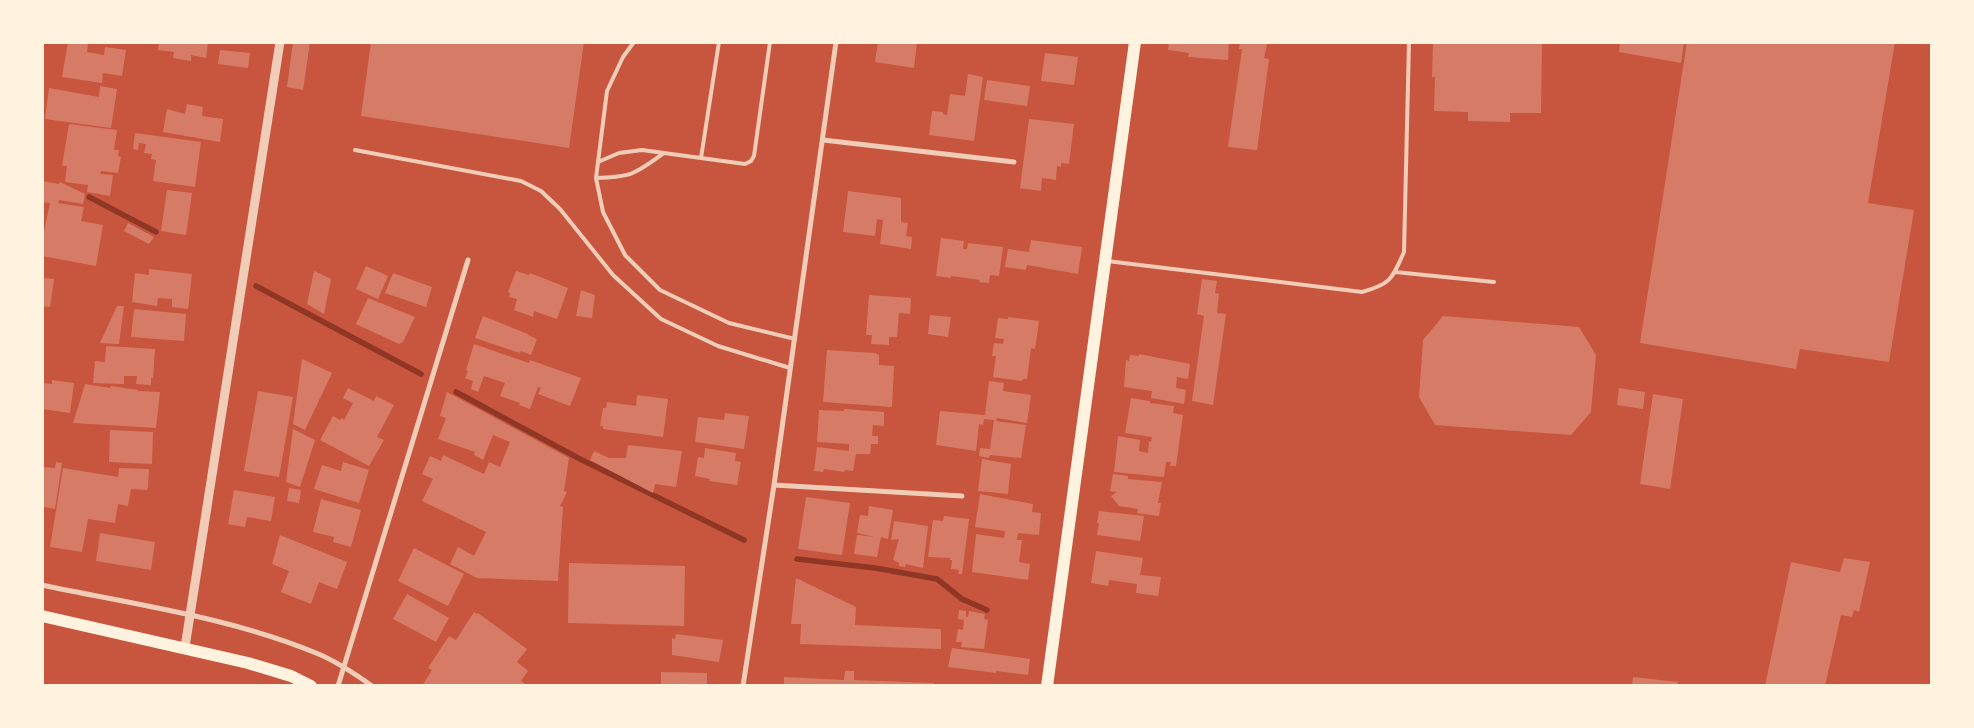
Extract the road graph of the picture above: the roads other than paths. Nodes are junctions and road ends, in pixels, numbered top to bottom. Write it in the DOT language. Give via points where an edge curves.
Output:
graph roads {
  1 [pos="280,42"];
  2 [pos="634,42"];
  3 [pos="719,42"];
  4 [pos="770,42"];
  5 [pos="836,42"];
  6 [pos="1134,42"];
  7 [pos="1409,42"];
  8 [pos="823,140"];
  9 [pos="355,150"];
  10 [pos="664,153"];
  11 [pos="702,158"];
  12 [pos="598,162"];
  13 [pos="1014,162"];
  14 [pos="596,178"];
  15 [pos="468,260"];
  16 [pos="1105,260"];
  17 [pos="1395,272"];
  18 [pos="1494,282"];
  19 [pos="795,339"];
  20 [pos="790,368"];
  21 [pos="774,486"];
  22 [pos="962,496"];
  23 [pos="42,585"];
  24 [pos="42,616"];
  25 [pos="190,616"];
  26 [pos="185,647"];
  27 [pos="345,667"];
  28 [pos="311,686"];
  29 [pos="338,686"];
  30 [pos="372,686"];
  31 [pos="743,686"];
  32 [pos="1046,686"];
  1 -- 25 [label="street"];
  2 -- 12 [label="lane" via="607,91"];
  3 -- 11 [label="lane"];
  4 -- 11 [label="lane" via="751,162"];
  5 -- 8 [label="street"];
  6 -- 16 [label="main road"];
  7 -- 17 [label="lane" via="1404,252"];
  8 -- 13 [label="street"];
  8 -- 19 [label="street"];
  9 -- 20 [label="lane" via="521,181 541,191 560,209 613,275 661,319 718,346"];
  10 -- 11 [label="lane"];
  10 -- 12 [label="lane" via="632,150"];
  10 -- 14 [label="lane" via="633,174"];
  12 -- 14 [label="lane"];
  14 -- 19 [label="lane" via="603,212 625,255 660,290 729,323"];
  15 -- 27 [label="street"];
  16 -- 17 [label="lane" via="1362,292 1382,286"];
  16 -- 32 [label="main road"];
  17 -- 18 [label="lane"];
  19 -- 20 [label="street"];
  20 -- 21 [label="street"];
  21 -- 22 [label="street"];
  21 -- 31 [label="street"];
  23 -- 25 [label="street"];
  24 -- 26 [label="main road"];
  25 -- 26 [label="street"];
  25 -- 27 [label="street" via="285,641"];
  26 -- 28 [label="main road" via="270,669"];
  27 -- 29 [label="street"];
  27 -- 30 [label="street"];
}
